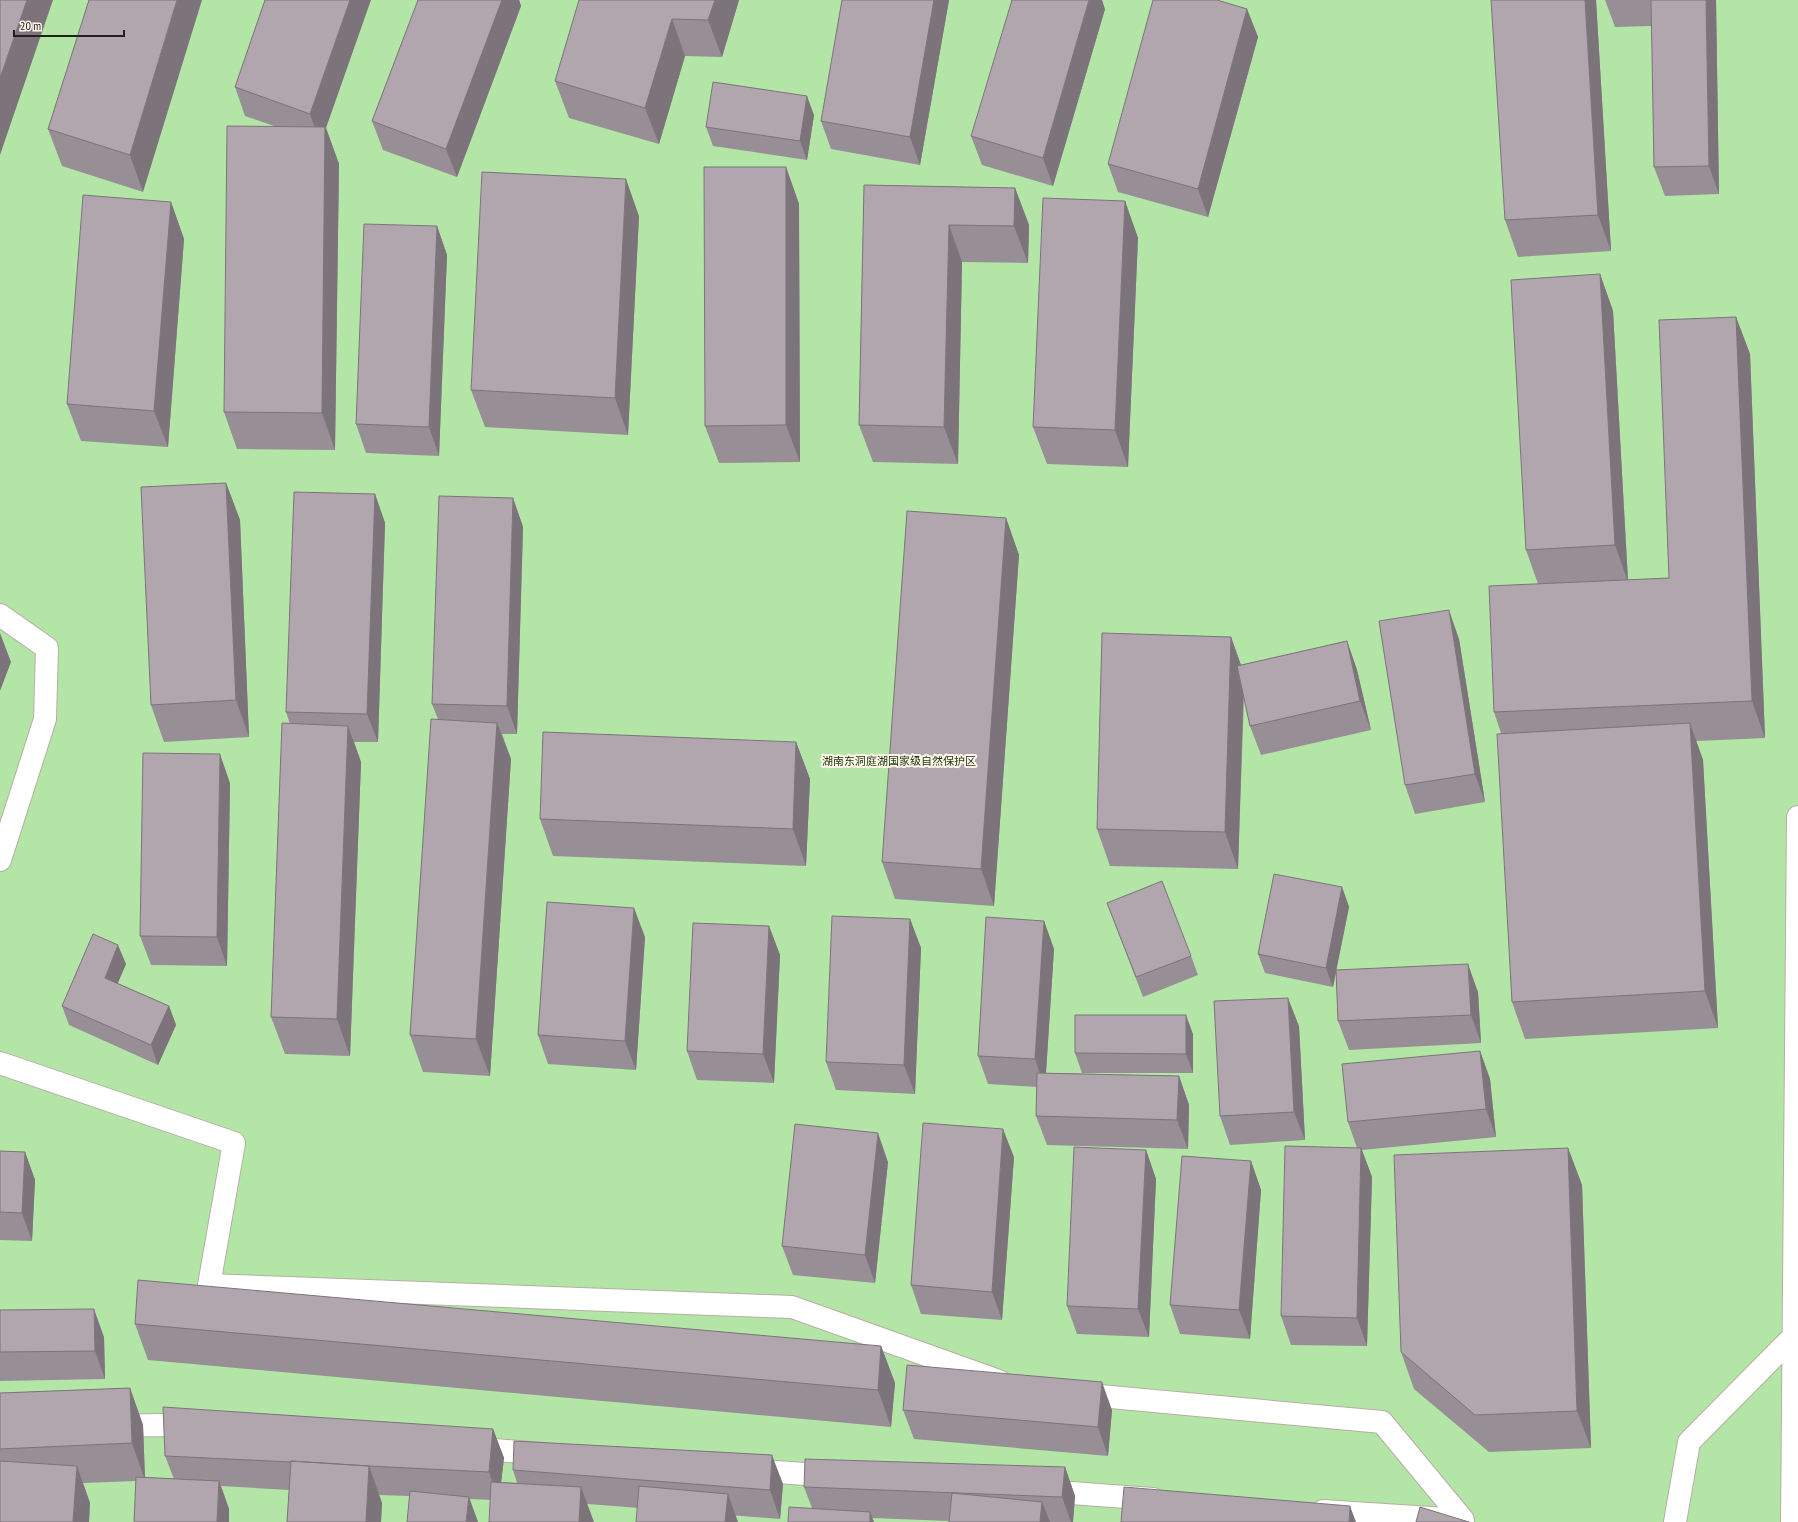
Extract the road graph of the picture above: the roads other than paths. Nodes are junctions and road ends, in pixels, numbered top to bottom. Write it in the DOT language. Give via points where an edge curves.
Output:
graph roads {
  1 [pos="0,615"];
  2 [pos="1798,817"];
  3 [pos="0,860"];
  4 [pos="0,1063"];
  5 [pos="1793,1337"];
  6 [pos="1017,1387"];
  7 [pos="1056,1392"];
  8 [pos="95,1426"];
  9 [pos="214,1429"];
  10 [pos="451,1447"];
  11 [pos="562,1455"];
  12 [pos="729,1468"];
  13 [pos="856,1478"];
  14 [pos="1022,1490"];
  15 [pos="1171,1500"];
  16 [pos="1305,1509"];
  17 [pos="1470,1521"];
  18 [pos="1676,1522"];
  19 [pos="1792,1522"];
  1 -- 3 [label="main road" via="47,648 45,719"];
  2 -- 5 [label="main road"];
  4 -- 6 [label="main road" via="234,1143 209,1285 792,1307"];
  5 -- 18 [label="main road" via="1689,1442"];
  5 -- 19 [label="main road"];
  7 -- 17 [label="main road" via="1382,1422"];
  8 -- 9 [label="main road" via="159,1424"];
  10 -- 11 [label="main road"];
  12 -- 13 [label="main road"];
  14 -- 15 [label="main road"];
  16 -- 17 [label="main road"];
}
